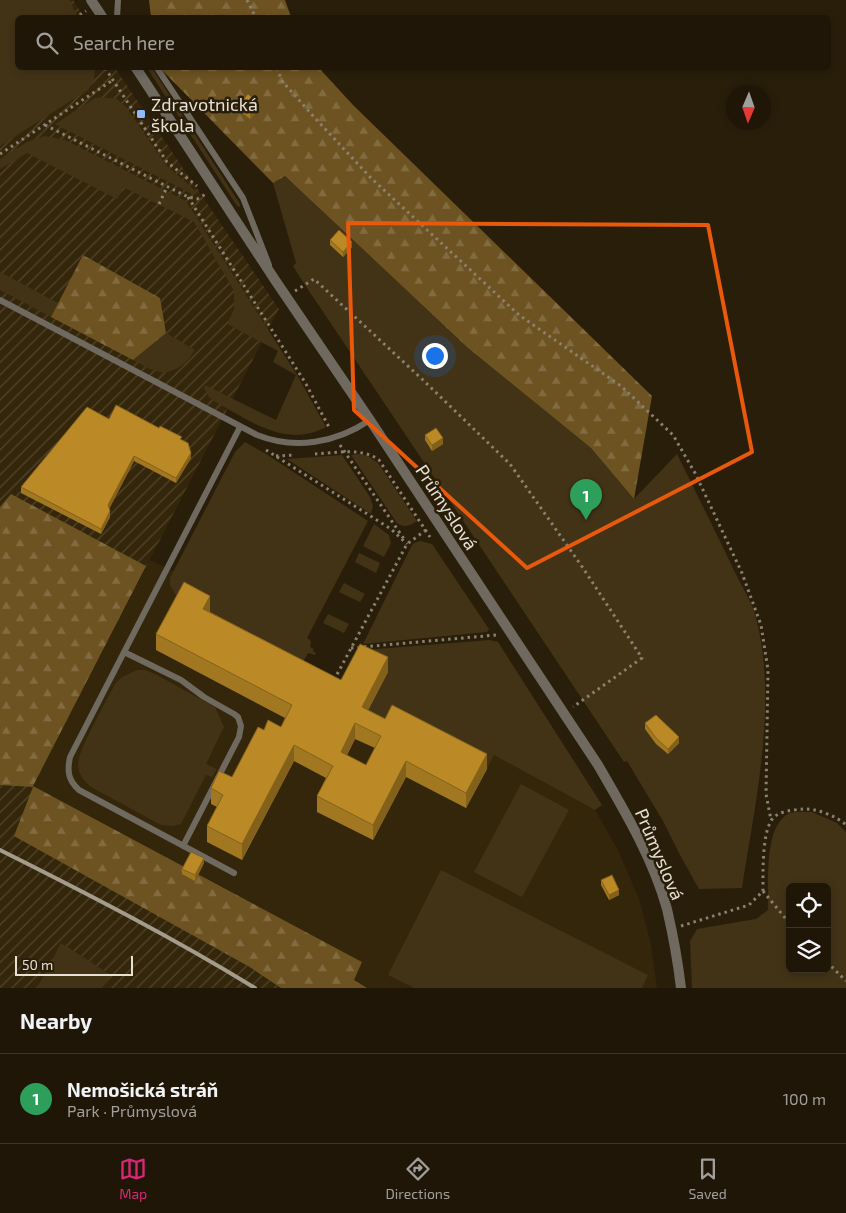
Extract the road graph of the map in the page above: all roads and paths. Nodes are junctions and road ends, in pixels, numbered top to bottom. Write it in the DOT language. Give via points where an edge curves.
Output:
graph roads {
  1 [pos="91,0"];
  2 [pos="118,0"];
  3 [pos="247,0"];
  4 [pos="118,8"];
  5 [pos="101,15"];
  6 [pos="117,15"];
  7 [pos="122,15"];
  8 [pos="254,15"];
  9 [pos="106,70"];
  10 [pos="137,70"];
  11 [pos="158,70"];
  12 [pos="278,70"];
  13 [pos="113,80"];
  14 [pos="46,125"];
  15 [pos="0,154"];
  16 [pos="167,187"];
  17 [pos="215,189"];
  18 [pos="205,195"];
  19 [pos="188,197"];
  20 [pos="159,204"];
  21 [pos="275,280"];
  22 [pos="286,296"];
  23 [pos="0,300"];
  24 [pos="370,420"];
  25 [pos="240,426"];
  26 [pos="334,437"];
  27 [pos="346,453"];
  28 [pos="306,454"];
  29 [pos="296,455"];
  30 [pos="276,456"];
  31 [pos="426,530"];
  32 [pos="431,538"];
  33 [pos="407,544"];
  34 [pos="490,627"];
  35 [pos="496,635"];
  36 [pos="501,643"];
  37 [pos="351,648"];
  38 [pos="124,652"];
  39 [pos="334,681"];
  40 [pos="564,714"];
  41 [pos="771,820"];
  42 [pos="846,825"];
  43 [pos="183,846"];
  44 [pos="234,873"];
  45 [pos="763,891"];
  46 [pos="786,919"];
  47 [pos="671,929"];
  48 [pos="831,966"];
  49 [pos="846,981"];
  50 [pos="681,988"];
  1 -- 5 [label="street"];
  2 -- 4 [label="lane"];
  3 -- 8 [label="path"];
  4 -- 6 [label="lane"];
  4 -- 7 [label="lane"];
  9 -- 13 [label="path"];
  10 -- 17 [label="street, Průmyslová"];
  11 -- 21 [label="lane" via="243,198"];
  12 -- 41 [label="path" via="282,81 371,178 519,315 622,386 673,435 695,473 742,573 761,624 768,670 766,794"];
  13 -- 14 [label="path"];
  13 -- 18 [label="path" via="167,162"];
  14 -- 15 [label="path"];
  14 -- 16 [label="path"];
  16 -- 19 [label="path"];
  16 -- 20 [label="path"];
  17 -- 18 [label="path"];
  17 -- 21 [label="street, Průmyslová"];
  18 -- 19 [label="path" via="197,199"];
  19 -- 26 [label="path" via="306,384"];
  21 -- 22 [label="street, Průmyslová"];
  22 -- 24 [label="street, Průmyslová"];
  22 -- 40 [label="path" via="314,280 510,464 583,568 642,658"];
  23 -- 25 [label="lane"];
  24 -- 26 [label="lane"];
  24 -- 40 [label="street, Průmyslová"];
  25 -- 26 [label="lane" via="280,442 305,443"];
  25 -- 38 [label="lane"];
  26 -- 27 [label="path"];
  27 -- 28 [label="path"];
  27 -- 31 [label="path" via="368,453 379,460"];
  27 -- 33 [label="path"];
  29 -- 30 [label="path"];
  31 -- 32 [label="path"];
  31 -- 33 [label="path"];
  33 -- 37 [label="path"];
  34 -- 35 [label="path"];
  35 -- 36 [label="path"];
  35 -- 37 [label="path"];
  37 -- 39 [label="path"];
  38 -- 43 [label="lane" via="70,757 68,774 79,790"];
  38 -- 43 [label="lane" via="180,680 230,711 240,722 239,736"];
  40 -- 47 [label="street, Průmyslová" via="622,807 659,885"];
  41 -- 42 [label="path" via="790,810 813,809"];
  41 -- 45 [label="path" via="764,855"];
  43 -- 44 [label="lane"];
  45 -- 46 [label="path"];
  45 -- 47 [label="path" via="749,905"];
  47 -- 50 [label="street, Průmyslová"];
  48 -- 49 [label="path"];
}
